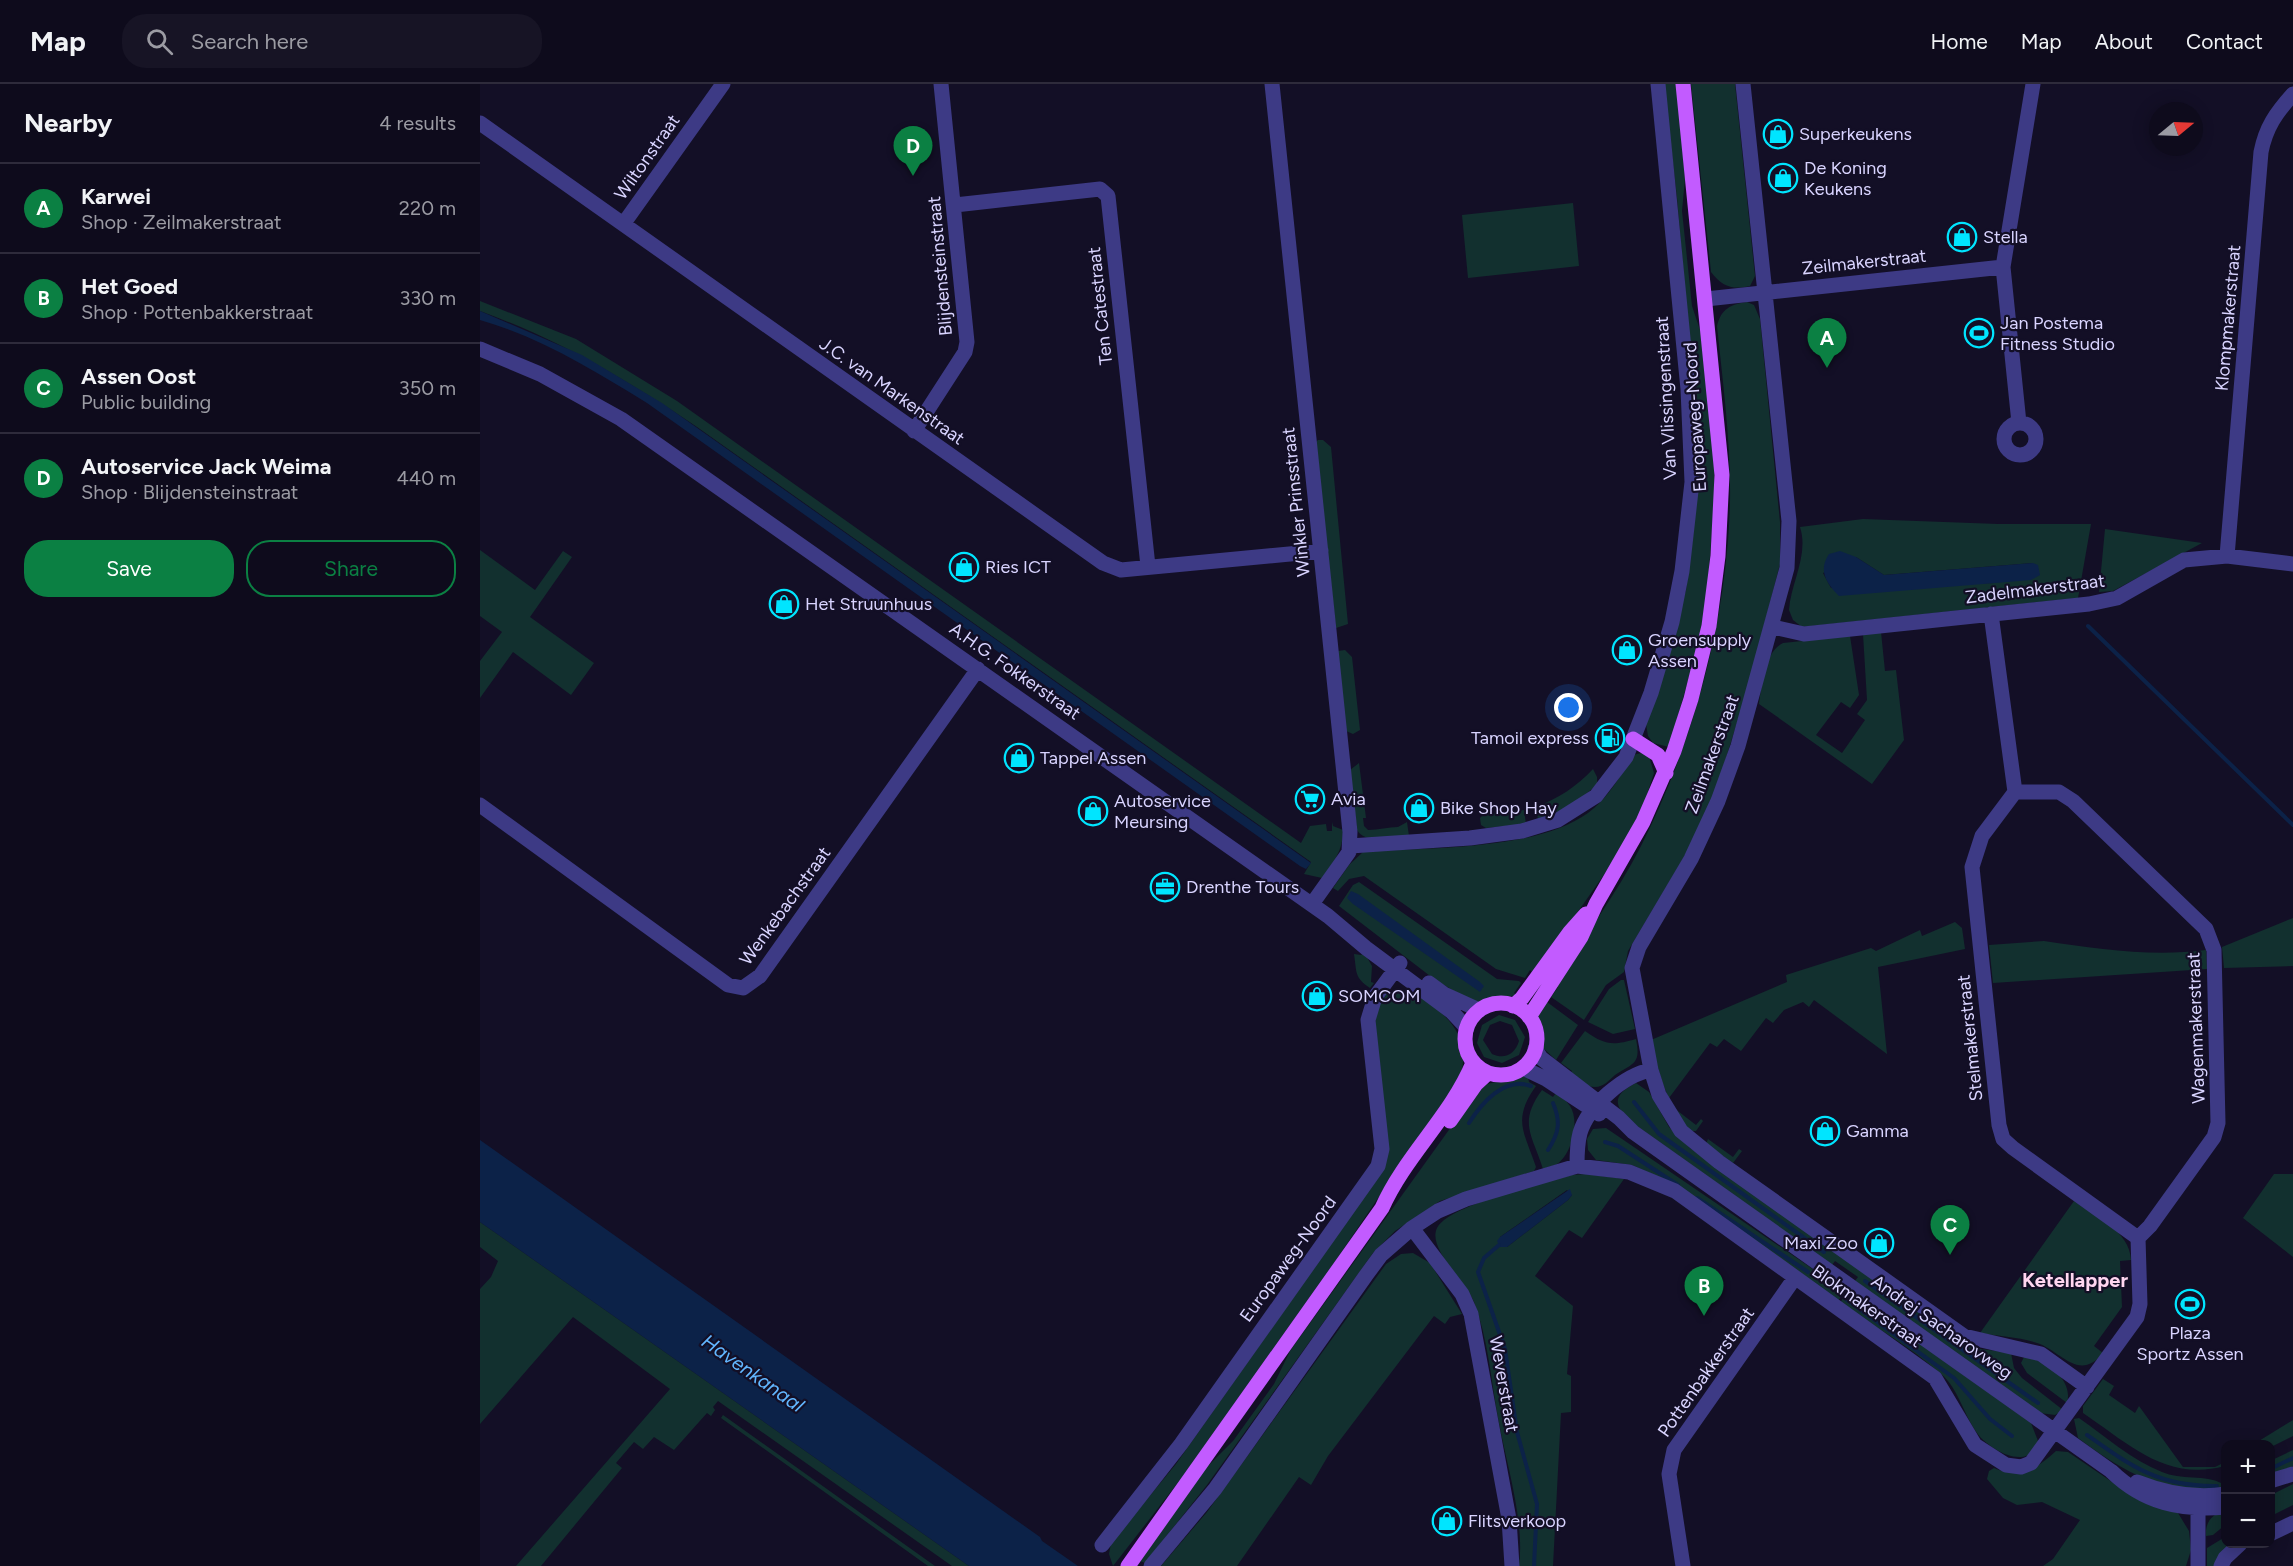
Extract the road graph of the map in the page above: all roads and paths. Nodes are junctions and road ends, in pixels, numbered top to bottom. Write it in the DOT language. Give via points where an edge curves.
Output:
graph roads {
  1 [pos="723,84"];
  2 [pos="940,84"];
  3 [pos="1272,84"];
  4 [pos="1658,84"];
  5 [pos="1683,84"];
  6 [pos="1743,84"];
  7 [pos="2033,84"];
  8 [pos="2293,94"];
  9 [pos="480,123"];
  10 [pos="955,205"];
  11 [pos="624,223"];
  12 [pos="2003,267"];
  13 [pos="1764,291"];
  14 [pos="1706,299"];
  15 [pos="480,349"];
  16 [pos="2019,423"];
  17 [pos="914,431"];
  18 [pos="1321,551"];
  19 [pos="2227,556"];
  20 [pos="2293,564"];
  21 [pos="1148,566"];
  22 [pos="1991,614"];
  23 [pos="1773,627"];
  24 [pos="978,669"];
  25 [pos="1633,739"];
  26 [pos="1666,773"];
  27 [pos="2015,792"];
  28 [pos="480,805"];
  29 [pos="1350,846"];
  30 [pos="1312,904"];
  31 [pos="1596,904"];
  32 [pos="1397,966"];
  33 [pos="1513,1005"];
  34 [pos="1479,1010"];
  35 [pos="1529,1017"];
  36 [pos="1467,1028"];
  37 [pos="1535,1049"];
  38 [pos="1473,1063"];
  39 [pos="1523,1068"];
  40 [pos="1651,1070"];
  41 [pos="1488,1073"];
  42 [pos="1597,1107"];
  43 [pos="1577,1166"];
  44 [pos="1382,1208"];
  45 [pos="1412,1228"];
  46 [pos="2138,1238"];
  47 [pos="1794,1279"];
  48 [pos="2087,1387"];
  49 [pos="2056,1432"];
  50 [pos="2221,1495"];
  51 [pos="2198,1502"];
  52 [pos="2221,1506"];
  53 [pos="2293,1523"];
  54 [pos="2275,1532"];
  55 [pos="1102,1545"];
  56 [pos="2236,1548"];
  57 [pos="1128,1566"];
  58 [pos="1151,1566"];
  59 [pos="1512,1566"];
  60 [pos="1683,1566"];
  61 [pos="2198,1566"];
  62 [pos="2221,1566"];
  1 -- 11 [label="street, Wiltonstraat"];
  2 -- 10 [label="street, Blijdensteinstraat"];
  3 -- 18 [label="street, Winkler Prinsstraat"];
  4 -- 25 [label="street, Van Vlissingenstraat" via="1688,389 1692,482 1672,622"];
  5 -- 14 [label="main road, Europaweg-Noord"];
  6 -- 13 [label="street, Zeilmakerstraat"];
  7 -- 12 [label="street"];
  8 -- 19 [label="street, Klompmakerstraat" via="2271,119 2261,152"];
  9 -- 11 [label="street, J.C. van Markenstraat"];
  10 -- 17 [label="street, Blijdensteinstraat" via="967,342 965,352"];
  10 -- 21 [label="street, Ten Catestraat" via="1100,189 1108,196"];
  11 -- 17 [label="street, J.C. van Markenstraat"];
  12 -- 13 [label="street, Zeilmakerstraat"];
  12 -- 16 [label="street"];
  13 -- 14 [label="street, Zeilmakerstraat"];
  13 -- 23 [label="street, Zeilmakerstraat" via="1789,537 1787,568"];
  14 -- 26 [label="main road, Europaweg-Noord" via="1722,475 1718,556 1707,634 1691,699"];
  15 -- 24 [label="street, A.H.G. Fokkerstraat" via="540,374 619,417"];
  17 -- 21 [label="street, J.C. van Markenstraat" via="1103,563 1121,570"];
  18 -- 21 [label="street, J.C. van Markenstraat"];
  18 -- 29 [label="street, Winkler Prinsstraat"];
  19 -- 20 [label="street, Zadelmakerstraat"];
  19 -- 22 [label="street, Zadelmakerstraat" via="2184,560 2108,601"];
  22 -- 23 [label="street, Zadelmakerstraat" via="1804,634"];
  22 -- 27 [label="street"];
  23 -- 40 [label="street, Zeilmakerstraat" via="1718,801 1686,869 1632,962"];
  24 -- 28 [label="street, Wenkebachstraat" via="760,976 743,988 729,985"];
  24 -- 30 [label="street, A.H.G. Fokkerstraat"];
  25 -- 26 [label="main road" via="1658,755"];
  25 -- 29 [label="street, Van Vlissingenstraat" via="1607,785 1558,820 1522,831 1470,838"];
  26 -- 31 [label="main road, Europaweg-Noord" via="1632,843"];
  27 -- 46 [label="street, Stelmakerstraat" via="1982,836 1972,867 2001,1132 2013,1148"];
  27 -- 46 [label="street, Wagenmakerstraat" via="2059,792 2073,801 2206,929 2214,950 2218,1123 2214,1137"];
  29 -- 30 [label="street"];
  30 -- 32 [label="street, A.H.G. Fokkerstraat"];
  31 -- 33 [label="main road, Europaweg-Noord"];
  31 -- 35 [label="main road, Europaweg-Noord" via="1581,937"];
  32 -- 34 [label="street, A.H.G. Fokkerstraat"];
  32 -- 36 [label="street, A.H.G. Fokkerstraat"];
  32 -- 55 [label="street, Europaweg-Noord" via="1375,997 1368,1020 1382,1149 1378,1166 1181,1444"];
  33 -- 34 [label="main road" via="1496,1004"];
  33 -- 35 [label="main road"];
  34 -- 36 [label="main road"];
  35 -- 37 [label="main road" via="1536,1032"];
  36 -- 38 [label="main road" via="1465,1046"];
  37 -- 39 [label="main road"];
  37 -- 42 [label="street, Andrej Sacharovweg"];
  38 -- 41 [label="main road"];
  38 -- 44 [label="main road" via="1391,1188"];
  39 -- 41 [label="main road" via="1506,1075"];
  39 -- 42 [label="street, Andrej Sacharovweg"];
  40 -- 42 [label="street" via="1638,1072 1613,1087"];
  40 -- 48 [label="street" via="1659,1095 1681,1131 1719,1162 1964,1336 2041,1354"];
  41 -- 44 [label="main road" via="1397,1194"];
  42 -- 43 [label="street" via="1580,1131"];
  42 -- 49 [label="street, Andrej Sacharovweg" via="1616,1126 1633,1132"];
  43 -- 45 [label="street" via="1466,1200 1438,1211"];
  43 -- 47 [label="street, Blokmakerstraat" via="1629,1172 1675,1191"];
  44 -- 57 [label="main road"];
  45 -- 58 [label="street" via="1367,1274 1215,1489"];
  45 -- 59 [label="street, Weverstraat" via="1462,1294 1471,1314 1509,1520"];
  46 -- 48 [label="street" via="2137,1317"];
  47 -- 49 [label="street, Blokmakerstraat" via="1935,1377 1975,1445 1999,1461 2021,1467 2031,1463"];
  47 -- 60 [label="street, Pottenbakkerstraat" via="1674,1450 1669,1474"];
  48 -- 49 [label="street"];
  49 -- 51 [label="street, Andrej Sacharovweg" via="2111,1471"];
  50 -- 51 [label="street, Andrej Sacharovweg"];
  51 -- 52 [label="street, Andrej Sacharovweg"];
  51 -- 61 [label="street"];
  53 -- 54 [label="street"];
  56 -- 62 [label="street"];
}
